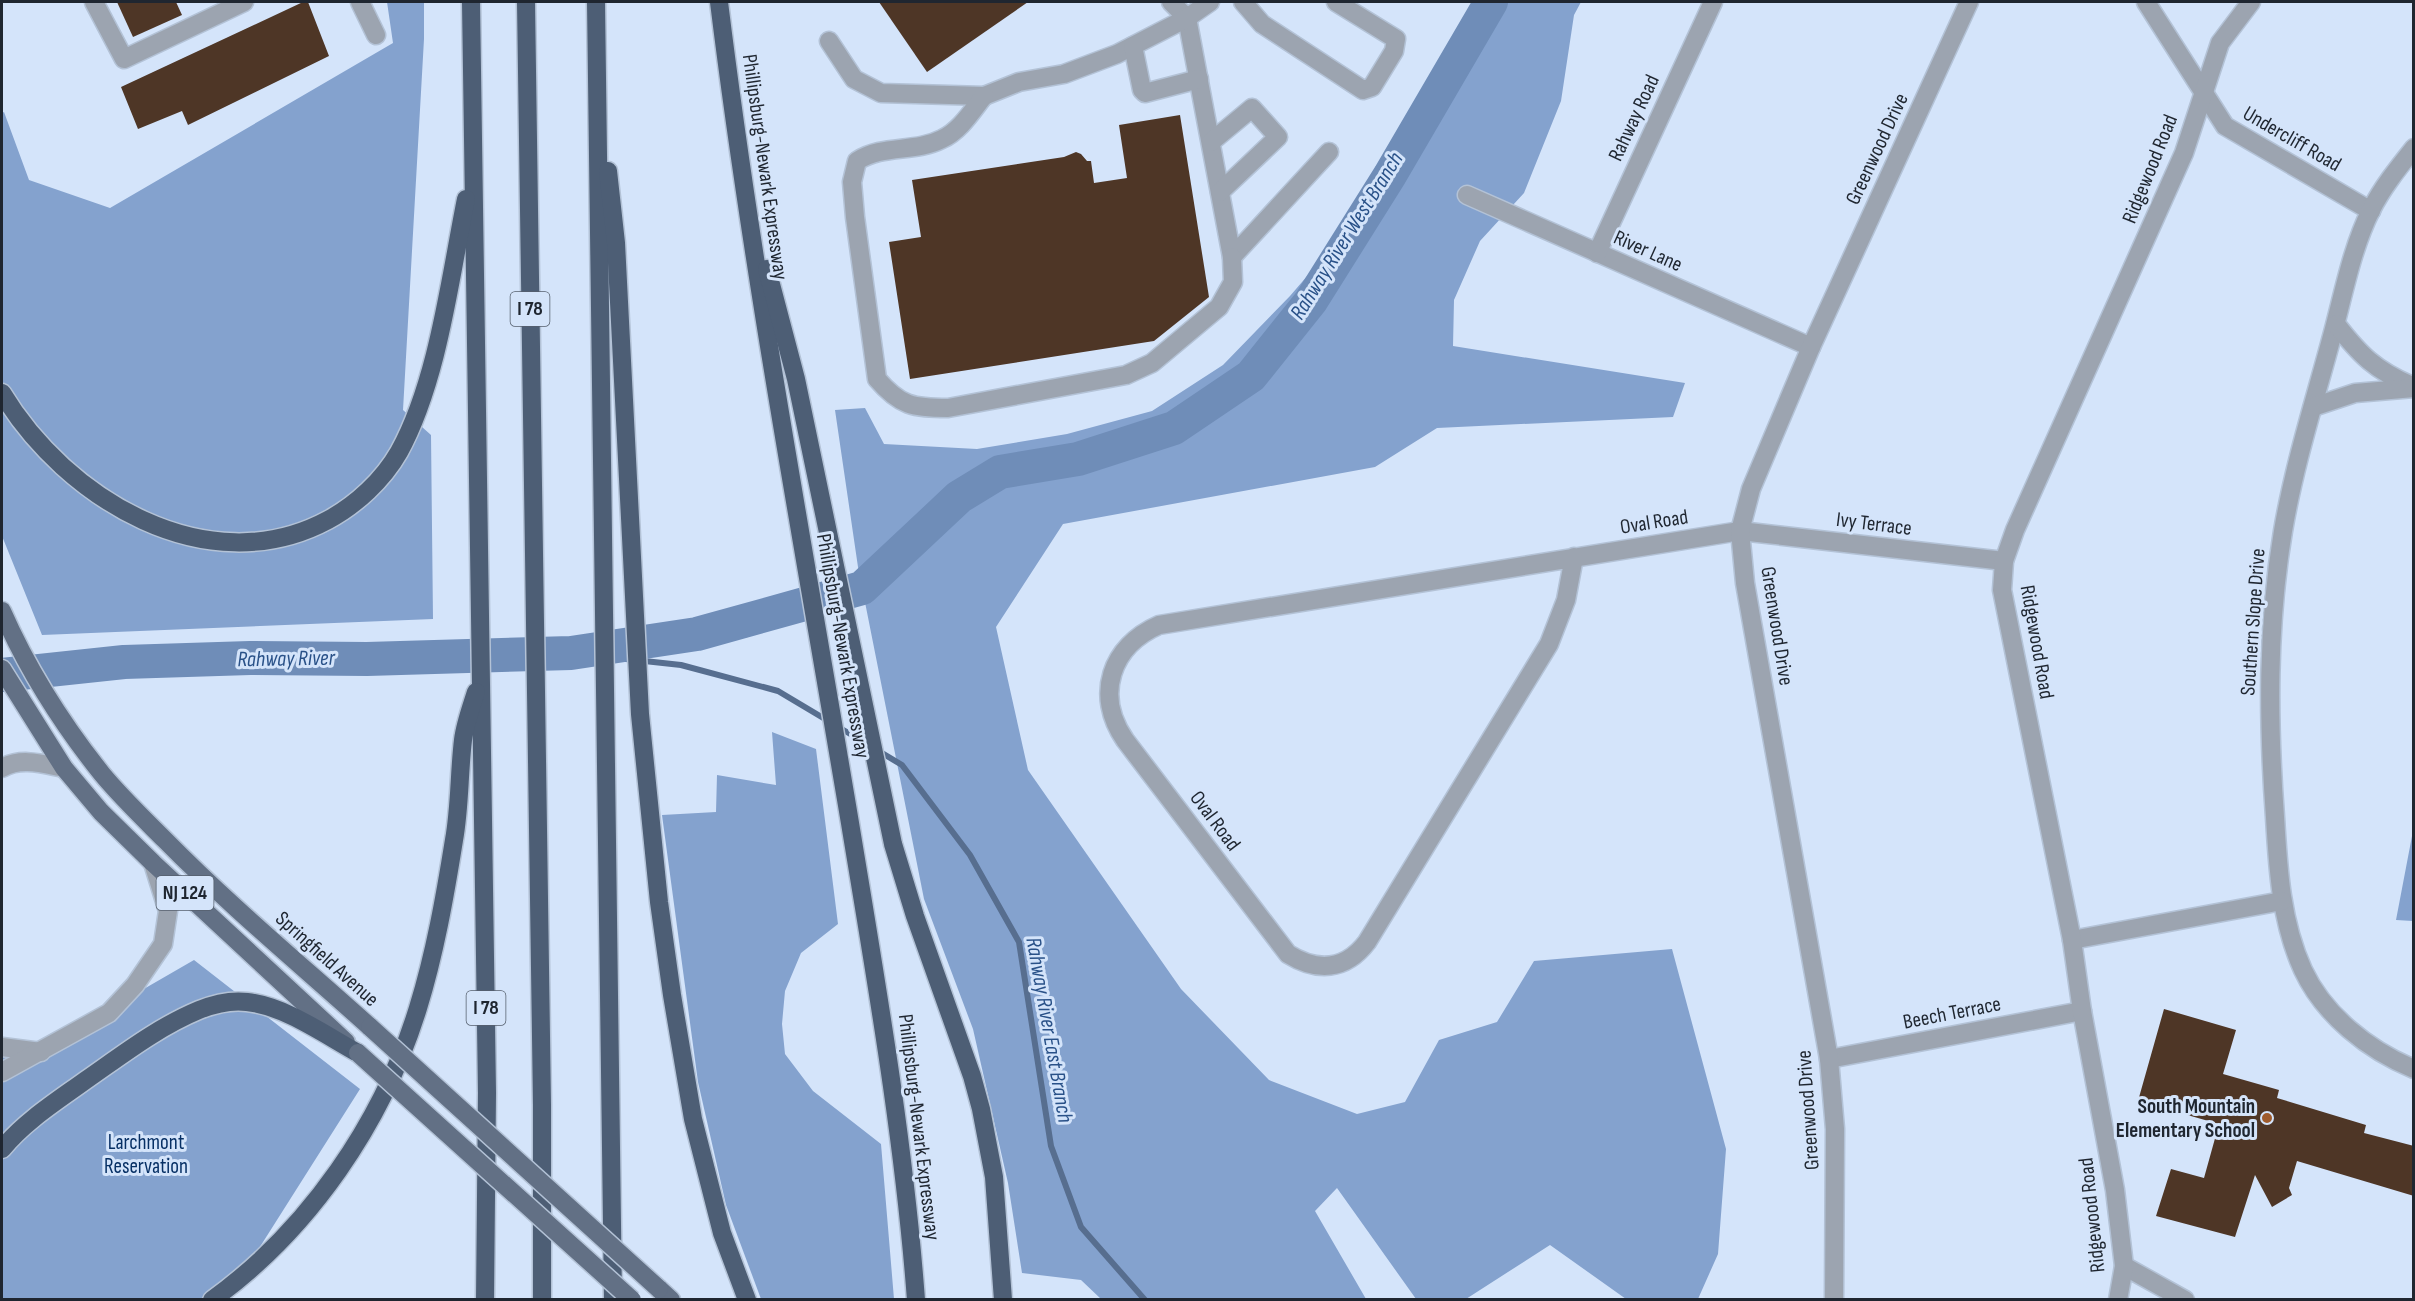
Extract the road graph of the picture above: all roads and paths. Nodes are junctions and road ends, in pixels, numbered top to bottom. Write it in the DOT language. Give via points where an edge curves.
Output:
graph roads {
  1 [pos="94,2"];
  2 [pos="244,2"];
  3 [pos="360,2"];
  4 [pos="471,2"];
  5 [pos="526,2"];
  6 [pos="596,2"];
  7 [pos="720,2"];
  8 [pos="1171,2"];
  9 [pos="1210,2"];
  10 [pos="1243,2"];
  11 [pos="1336,2"];
  12 [pos="1713,2"];
  13 [pos="1969,2"];
  14 [pos="2146,2"];
  15 [pos="2251,2"];
  16 [pos="1187,18"];
  17 [pos="376,35"];
  18 [pos="829,41"];
  19 [pos="1133,46"];
  20 [pos="596,70"];
  21 [pos="1199,79"];
  22 [pos="2204,92"];
  23 [pos="984,96"];
  24 [pos="1211,142"];
  25 [pos="2414,148"];
  26 [pos="1329,152"];
  27 [pos="473,164"];
  28 [pos="743,176"];
  29 [pos="1220,192"];
  30 [pos="1467,195"];
  31 [pos="2371,211"];
  32 [pos="1597,253"];
  33 [pos="1232,257"];
  34 [pos="2336,324"];
  35 [pos="1811,347"];
  36 [pos="2414,387"];
  37 [pos="2,393"];
  38 [pos="2313,407"];
  39 [pos="1740,531"];
  40 [pos="1574,557"];
  41 [pos="2004,561"];
  42 [pos="4,617"];
  43 [pos="2,669"];
  44 [pos="476,717"];
  45 [pos="2,768"];
  46 [pos="64,768"];
  47 [pos="153,863"];
  48 [pos="2282,901"];
  49 [pos="2072,939"];
  50 [pos="2082,1011"];
  51 [pos="2,1047"];
  52 [pos="41,1052"];
  53 [pos="358,1053"];
  54 [pos="1830,1059"];
  55 [pos="2414,1069"];
  56 [pos="2,1072"];
  57 [pos="2,1149"];
  58 [pos="2124,1266"];
  59 [pos="665,1294"];
  60 [pos="212,1299"];
  61 [pos="485,1299"];
  62 [pos="542,1299"];
  63 [pos="613,1299"];
  64 [pos="632,1299"];
  65 [pos="747,1299"];
  66 [pos="916,1299"];
  67 [pos="1003,1299"];
  68 [pos="1834,1299"];
  69 [pos="2118,1299"];
  70 [pos="2186,1299"];
  1 -- 2 [label="street" via="124,59"];
  3 -- 17 [label="street"];
  4 -- 27 [label="highway"];
  5 -- 62 [label="highway, I 78"];
  6 -- 20 [label="highway"];
  7 -- 28 [label="highway, Phillipsburg-Newark Expressway"];
  8 -- 16 [label="street"];
  9 -- 16 [label="street"];
  10 -- 11 [label="street" via="1262,24 1363,90 1372,87 1394,51 1396,39"];
  12 -- 32 [label="street, Rahway Road"];
  13 -- 35 [label="street, Greenwood Drive"];
  14 -- 22 [label="street, Undercliff Road"];
  15 -- 22 [label="street, Ridgewood Road" via="2220,43"];
  16 -- 19 [label="street"];
  16 -- 21 [label="street"];
  18 -- 23 [label="street" via="854,79 881,93"];
  19 -- 21 [label="street" via="1145,93"];
  19 -- 23 [label="street" via="1064,74 1018,82"];
  20 -- 63 [label="highway"];
  20 -- 65 [label="highway" via="616,243 633,615 659,902 684,1076 712,1200"];
  21 -- 24 [label="street"];
  22 -- 31 [label="street, Undercliff Road" via="2225,126"];
  22 -- 41 [label="street, Ridgewood Road" via="2184,153 2014,530"];
  23 -- 33 [label="street" via="961,125 942,139 870,153 857,162 852,182 855,217 877,379 893,397 921,408 948,408 1126,375 1152,363 1219,307 1233,282"];
  24 -- 29 [label="street"];
  24 -- 29 [label="street" via="1252,108 1278,137"];
  25 -- 31 [label="street, Southern Slope Drive"];
  26 -- 33 [label="street"];
  27 -- 37 [label="highway" via="431,369 399,453 369,490 316,526 292,536 248,543 207,540 158,527 123,510 57,462 21,422"];
  27 -- 44 [label="highway" via="482,669"];
  28 -- 66 [label="highway, Phillipsburg-Newark Expressway" via="893,1091"];
  28 -- 67 [label="highway" via="796,379 880,785 903,877 981,1109 993,1177"];
  29 -- 33 [label="street"];
  30 -- 32 [label="street, River Lane"];
  31 -- 34 [label="street, Southern Slope Drive" via="2353,258"];
  32 -- 35 [label="street, River Lane"];
  34 -- 36 [label="street" via="2375,367"];
  34 -- 38 [label="street, Southern Slope Drive"];
  35 -- 39 [label="street, Greenwood Drive" via="1751,489"];
  36 -- 38 [label="street" via="2355,393"];
  38 -- 48 [label="street, Southern Slope Drive" via="2283,532 2269,672 2270,749"];
  39 -- 40 [label="street, Oval Road"];
  39 -- 41 [label="street, Ivy Terrace"];
  39 -- 54 [label="street, Greenwood Drive" via="1745,584"];
  40 -- 40 [label="street, Oval Road" via="1566,600 1549,644 1367,942 1350,959 1335,965 1310,965 1288,954 1119,731 1109,702 1110,679 1123,652 1145,631 1159,625"];
  41 -- 49 [label="street, Ridgewood Road" via="2002,590"];
  42 -- 59 [label="main road, Springfield Avenue / NJ 124, bridge" via="64,721 108,781 189,864"];
  43 -- 46 [label="main road, NJ 124"];
  44 -- 60 [label="highway" via="463,738 455,836 438,931 417,1010 393,1072 362,1131 322,1192 276,1245"];
  44 -- 61 [label="highway, I 78" via="487,1093"];
  45 -- 46 [label="street" via="9,763 29,762"];
  46 -- 47 [label="main road, NJ 124" via="101,812"];
  47 -- 52 [label="street" via="168,911 163,944 135,985 109,1012"];
  47 -- 53 [label="main road, NJ 124"];
  48 -- 49 [label="street"];
  48 -- 55 [label="street, Southern Slope Drive" via="2303,970 2326,1005 2356,1034 2391,1059"];
  49 -- 50 [label="street, Ridgewood Road"];
  50 -- 54 [label="street, Beech Terrace"];
  50 -- 58 [label="street, Ridgewood Road" via="2115,1190"];
  51 -- 52 [label="street"];
  52 -- 56 [label="street"];
  53 -- 57 [label="highway" via="265,1005 232,1001 218,1004 182,1018 120,1056 39,1115"];
  53 -- 64 [label="main road, NJ 124, bridge"];
  54 -- 68 [label="street, Greenwood Drive" via="1835,1129"];
  58 -- 69 [label="street, Ridgewood Road"];
  58 -- 70 [label="street"];
}
